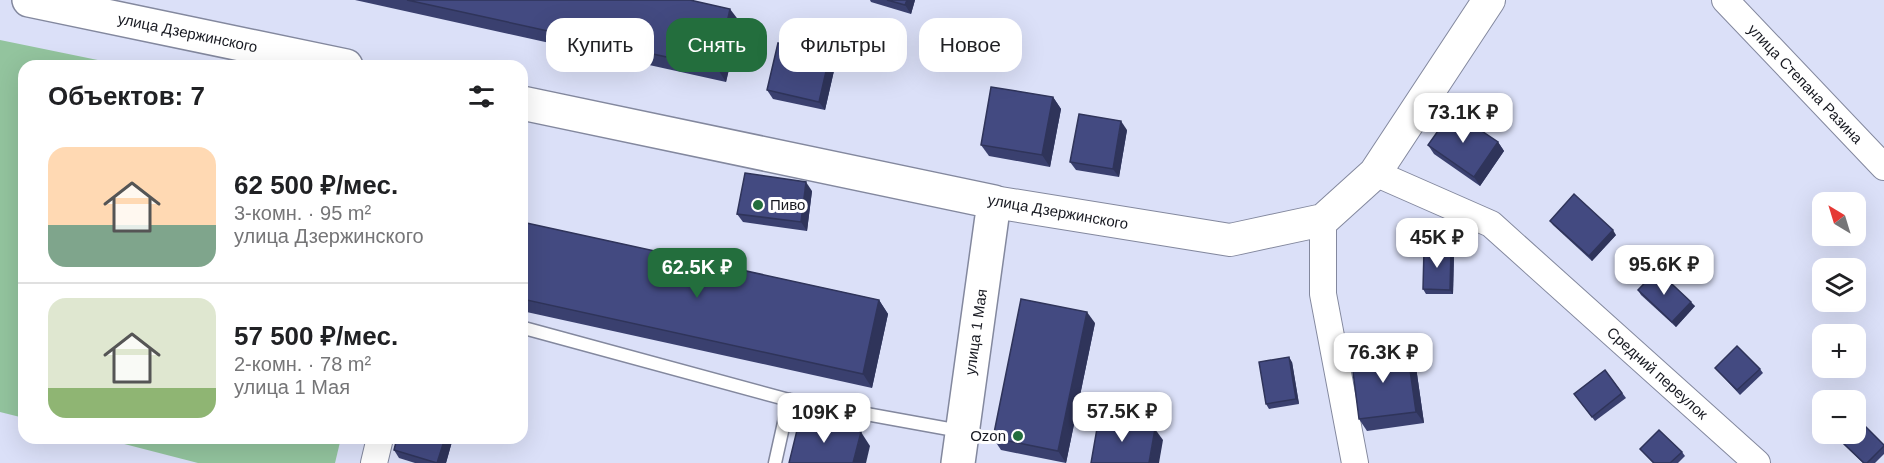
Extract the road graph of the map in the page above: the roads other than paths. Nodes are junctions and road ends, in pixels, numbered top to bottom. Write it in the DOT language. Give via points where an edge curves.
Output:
graph roads {
  1 [pos="29,0"];
  2 [pos="1489,0"];
  3 [pos="1725,0"];
  4 [pos="317,60"];
  5 [pos="528,104"];
  6 [pos="1884,167"];
  7 [pos="1375,173"];
  8 [pos="994,202"];
  9 [pos="1323,220"];
  10 [pos="528,329"];
  11 [pos="789,400"];
  12 [pos="962,431"];
  13 [pos="379,444"];
  14 [pos="374,463"];
  15 [pos="775,463"];
  16 [pos="958,463"];
  17 [pos="1355,463"];
  18 [pos="1757,463"];
  1 -- 4 [label="main road, улица Дзержинского"];
  2 -- 7 [label="street, улица Дзержинского"];
  3 -- 6 [label="street, улица Степана Разина"];
  5 -- 8 [label="main road, улица Дзержинского"];
  7 -- 9 [label="street, улица Дзержинского"];
  7 -- 18 [label="street, Средний переулок" via="1491,224"];
  8 -- 9 [label="street, улица Дзержинского" via="1230,240"];
  8 -- 12 [label="main road, улица 1 Мая"];
  9 -- 17 [label="street" via="1323,294"];
  10 -- 11 [label="lane"];
  11 -- 12 [label="lane"];
  11 -- 15 [label="lane"];
  12 -- 16 [label="main road, улица 1 Мая"];
  13 -- 14 [label="street"];
}
